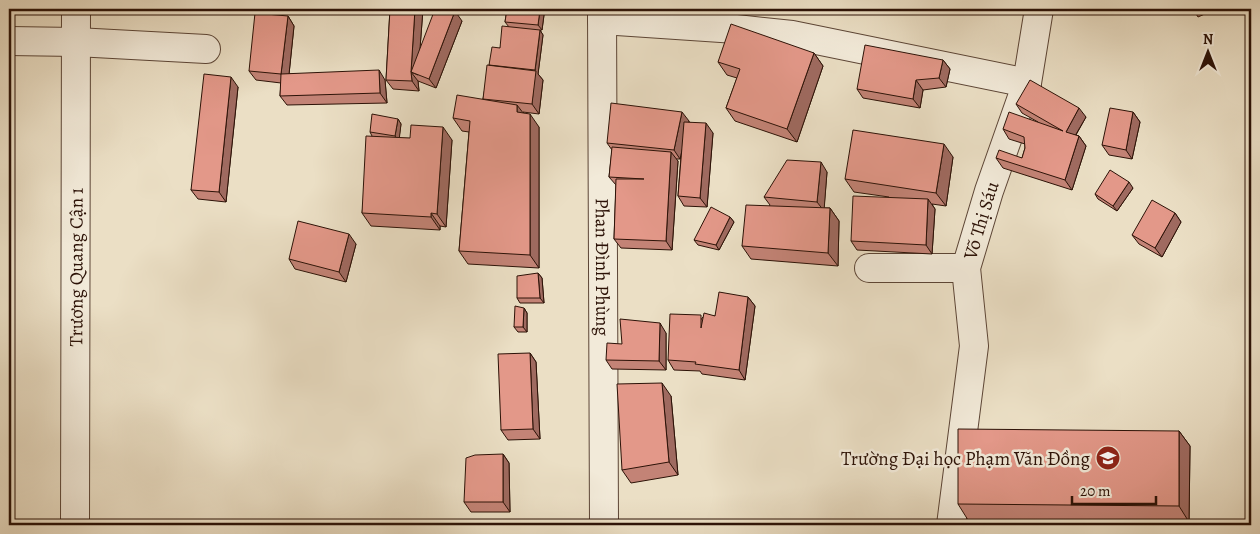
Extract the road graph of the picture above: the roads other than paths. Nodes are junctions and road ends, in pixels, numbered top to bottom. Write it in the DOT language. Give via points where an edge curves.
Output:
graph roads {
  1 [pos="76,9"];
  2 [pos="1039,9"];
  3 [pos="602,14"];
  4 [pos="9,41"];
  5 [pos="76,42"];
  6 [pos="206,49"];
  7 [pos="1027,83"];
  8 [pos="870,268"];
  9 [pos="966,268"];
  10 [pos="75,525"];
  11 [pos="604,525"];
  12 [pos="951,525"];
  1 -- 5 [label="street, Trương Quang Cận 1"];
  2 -- 7 [label="street, Võ Thị Sáu"];
  3 -- 7 [label="street" via="792,35"];
  3 -- 11 [label="street, Phan Đình Phùng"];
  4 -- 5 [label="street"];
  5 -- 6 [label="street"];
  5 -- 10 [label="street, Trương Quang Cận 1"];
  7 -- 9 [label="street, Võ Thị Sáu"];
  8 -- 9 [label="street"];
  9 -- 12 [label="street, Võ Thị Sáu" via="974,346"];
}
